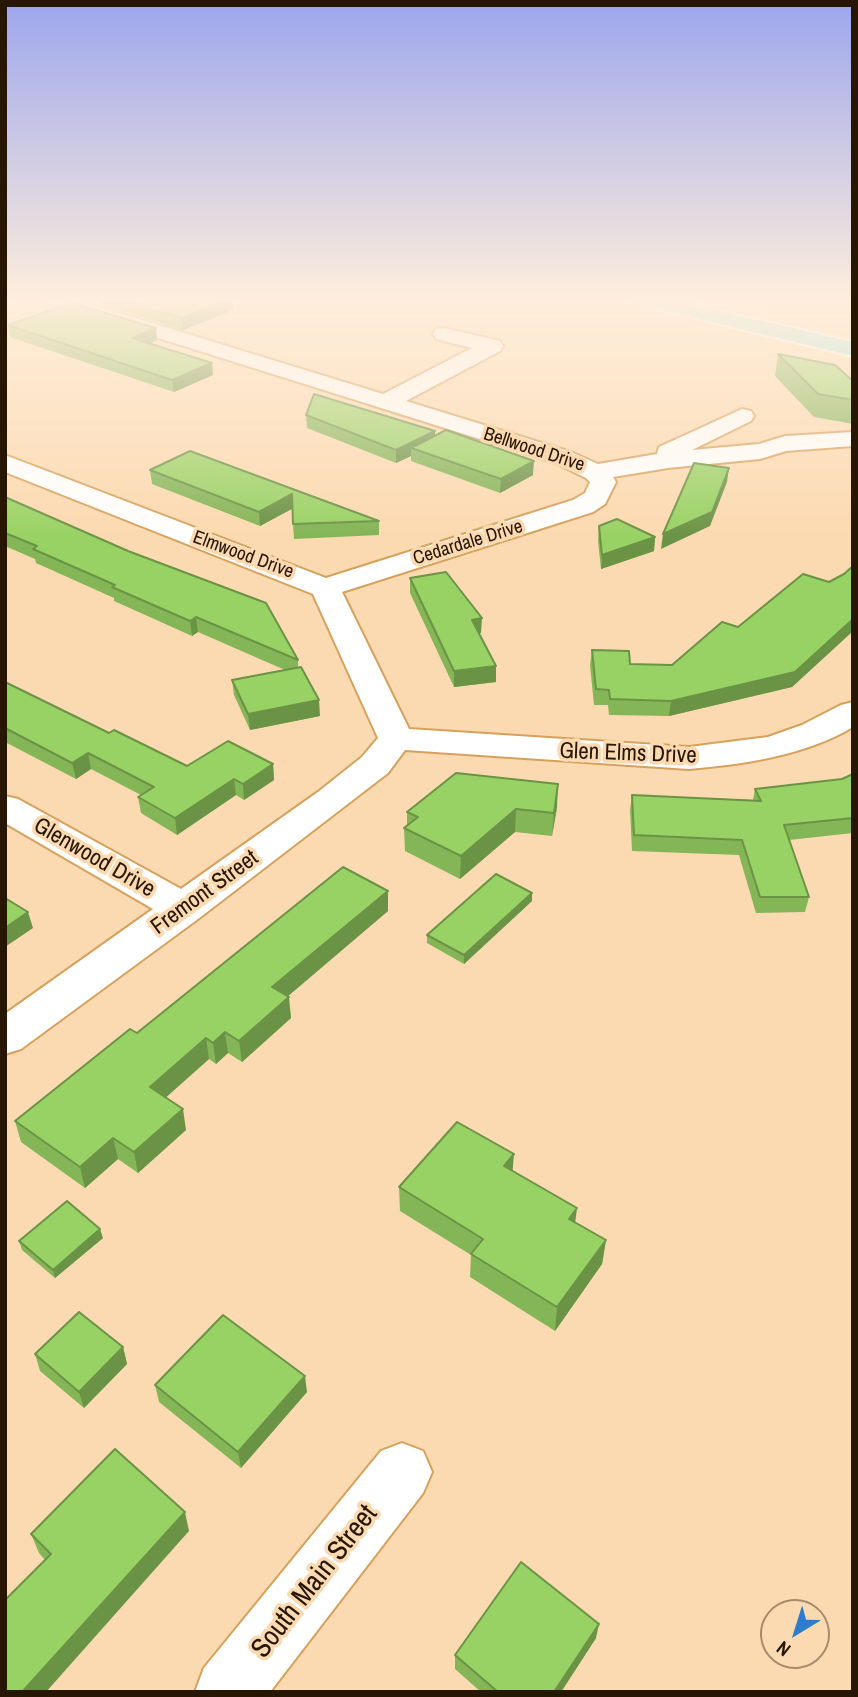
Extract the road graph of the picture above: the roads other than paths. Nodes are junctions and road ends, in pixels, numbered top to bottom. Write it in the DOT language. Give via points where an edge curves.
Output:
graph roads {
  1 [pos="305,378"];
  2 [pos="431,378"];
  3 [pos="384,403"];
  4 [pos="742,416"];
  5 [pos="853,439"];
  6 [pos="656,462"];
  7 [pos="5,463"];
  8 [pos="599,479"];
  9 [pos="326,588"];
  10 [pos="853,712"];
  11 [pos="396,739"];
  12 [pos="5,807"];
  13 [pos="184,909"];
  14 [pos="5,1037"];
  15 [pos="402,1472"];
  16 [pos="228,1692"];
  1 -- 3 [label="street, Bellwood Drive"];
  2 -- 3 [label="street"];
  3 -- 8 [label="street, Bellwood Drive" via="562,457"];
  4 -- 6 [label="street" via="674,447"];
  5 -- 6 [label="street"];
  6 -- 8 [label="street"];
  7 -- 9 [label="street, Elmwood Drive"];
  8 -- 9 [label="street, Cedardale Drive" via="596,498 583,506"];
  9 -- 11 [label="street"];
  10 -- 11 [label="street, Glen Elms Drive" via="801,739 729,755 689,758"];
  11 -- 13 [label="street, Fremont Street" via="375,765"];
  12 -- 13 [label="street, Glenwood Drive"];
  13 -- 14 [label="street, Fremont Street"];
  15 -- 16 [label="street, South Main Street"];
}
